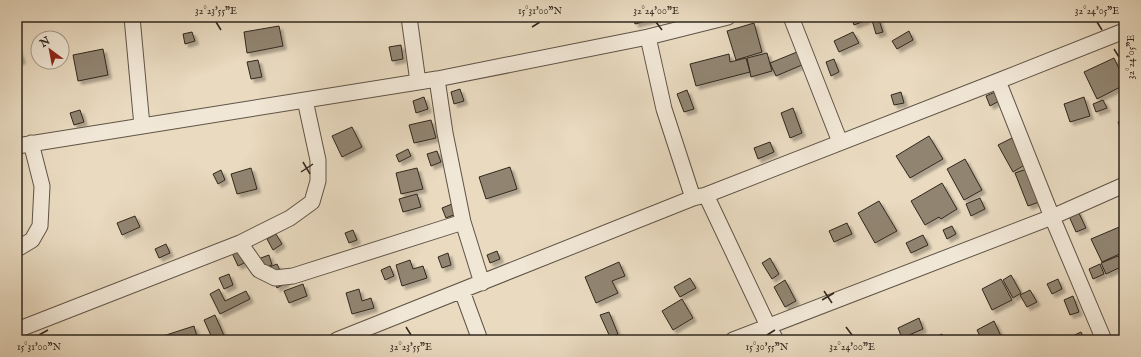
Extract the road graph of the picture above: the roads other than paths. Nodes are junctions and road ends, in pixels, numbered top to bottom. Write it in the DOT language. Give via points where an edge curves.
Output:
graph roads {
  1 [pos="132,17"];
  2 [pos="409,17"];
  3 [pos="728,17"];
  4 [pos="791,17"];
  5 [pos="708,19"];
  6 [pos="1124,31"];
  7 [pos="648,37"];
  8 [pos="437,79"];
  9 [pos="998,81"];
  10 [pos="418,82"];
  11 [pos="305,100"];
  12 [pos="142,126"];
  13 [pos="840,142"];
  14 [pos="24,144"];
  15 [pos="1124,185"];
  16 [pos="699,197"];
  17 [pos="1052,217"];
  18 [pos="463,222"];
  19 [pos="240,243"];
  20 [pos="17,249"];
  21 [pos="482,283"];
  22 [pos="462,291"];
  23 [pos="768,326"];
  24 [pos="17,330"];
  25 [pos="337,340"];
  26 [pos="480,340"];
  27 [pos="733,340"];
  28 [pos="776,340"];
  29 [pos="1104,340"];
  1 -- 12 [label="street"];
  2 -- 10 [label="street"];
  3 -- 5 [label="street"];
  4 -- 13 [label="street"];
  5 -- 7 [label="street"];
  6 -- 9 [label="street"];
  7 -- 8 [label="street"];
  7 -- 16 [label="street" via="664,109"];
  8 -- 10 [label="street"];
  8 -- 18 [label="street"];
  9 -- 13 [label="street"];
  9 -- 17 [label="street"];
  10 -- 11 [label="street"];
  11 -- 12 [label="street"];
  11 -- 19 [label="street" via="318,160 318,182 312,202 290,218"];
  12 -- 14 [label="street"];
  13 -- 16 [label="street"];
  14 -- 20 [label="street" via="42,186 40,226 32,240"];
  15 -- 17 [label="street"];
  16 -- 21 [label="street"];
  16 -- 23 [label="street"];
  17 -- 23 [label="street"];
  17 -- 29 [label="street"];
  18 -- 19 [label="street" via="293,276 275,278 259,270"];
  18 -- 21 [label="street"];
  19 -- 24 [label="street"];
  21 -- 22 [label="street"];
  22 -- 25 [label="street"];
  22 -- 26 [label="street"];
  23 -- 27 [label="street"];
  23 -- 28 [label="street"];
}
